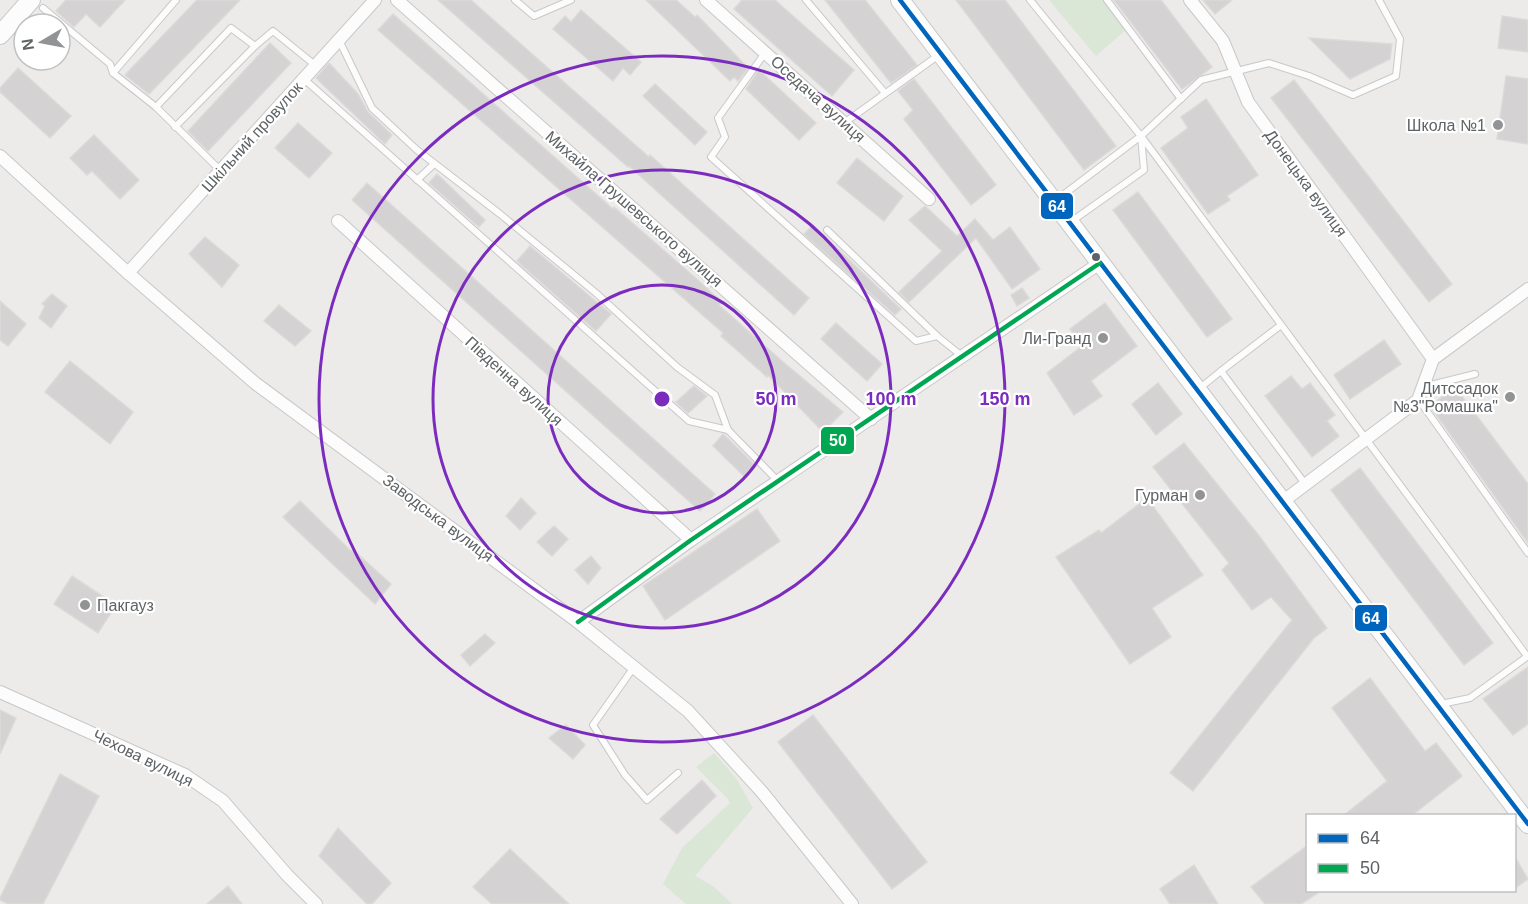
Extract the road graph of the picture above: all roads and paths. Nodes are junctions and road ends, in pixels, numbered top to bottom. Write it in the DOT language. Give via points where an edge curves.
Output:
graph roads {
  1 [pos="176,0"];
  2 [pos="375,0"];
  3 [pos="397,0"];
  4 [pos="515,0"];
  5 [pos="571,0"];
  6 [pos="706,0"];
  7 [pos="806,0"];
  8 [pos="900,0"];
  9 [pos="1030,0"];
  10 [pos="1107,0"];
  11 [pos="1191,0"];
  12 [pos="1379,0"];
  13 [pos="37,4"];
  14 [pos="0,35"];
  15 [pos="339,40"];
  16 [pos="255,46"];
  17 [pos="765,53"];
  18 [pos="940,53"];
  19 [pos="316,66"];
  20 [pos="1235,71"];
  21 [pos="113,74"];
  22 [pos="304,79"];
  23 [pos="885,93"];
  24 [pos="1181,99"];
  25 [pos="156,107"];
  26 [pos="844,123"];
  27 [pos="175,127"];
  28 [pos="1141,136"];
  29 [pos="0,156"];
  30 [pos="434,164"];
  31 [pos="221,171"];
  32 [pos="417,180"];
  33 [pos="929,199"];
  34 [pos="1054,202"];
  35 [pos="338,221"];
  36 [pos="1070,223"];
  37 [pos="827,230"];
  38 [pos="1100,263"];
  39 [pos="128,273"];
  40 [pos="1528,289"];
  41 [pos="1281,325"];
  42 [pos="937,336"];
  43 [pos="962,357"];
  44 [pos="1433,359"];
  45 [pos="1221,370"];
  46 [pos="1474,374"];
  47 [pos="1423,387"];
  48 [pos="1197,390"];
  49 [pos="1418,400"];
  50 [pos="871,419"];
  51 [pos="728,430"];
  52 [pos="1366,440"];
  53 [pos="779,481"];
  54 [pos="1306,485"];
  55 [pos="1282,502"];
  56 [pos="691,540"];
  57 [pos="1528,553"];
  58 [pos="578,622"];
  59 [pos="1527,656"];
  60 [pos="634,666"];
  61 [pos="0,692"];
  62 [pos="1437,705"];
  63 [pos="678,773"];
  64 [pos="1528,824"];
  65 [pos="316,904"];
  66 [pos="852,904"];
  1 -- 21 [label="lane"];
  2 -- 15 [label="street, Шкільний провулок"];
  3 -- 50 [label="street, Михайла Грушевського вулиця"];
  4 -- 5 [label="lane" via="534,16"];
  6 -- 17 [label="street, Оседача вулиця"];
  7 -- 23 [label="lane"];
  8 -- 18 [label="street"];
  9 -- 28 [label="lane"];
  10 -- 24 [label="lane"];
  11 -- 20 [label="street, Донецька вулиця" via="1223,40"];
  12 -- 20 [label="lane" via="1400,39 1396,76 1353,95 1269,63"];
  13 -- 14 [label="street"];
  13 -- 21 [label="lane" via="110,64"];
  15 -- 19 [label="street, Шкільний провулок"];
  15 -- 30 [label="lane" via="372,108"];
  16 -- 19 [label="lane" via="273,31"];
  16 -- 25 [label="lane" via="231,28"];
  16 -- 27 [label="lane"];
  17 -- 26 [label="street, Оседача вулиця"];
  17 -- 42 [label="lane" via="718,118 725,136 711,157 916,341"];
  18 -- 23 [label="lane"];
  18 -- 34 [label="street"];
  19 -- 22 [label="street, Шкільний провулок"];
  20 -- 24 [label="lane" via="1201,80"];
  20 -- 44 [label="street, Донецька вулиця" via="1248,102"];
  21 -- 25 [label="lane"];
  22 -- 31 [label="street, Шкільний провулок"];
  22 -- 32 [label="lane"];
  23 -- 26 [label="lane"];
  24 -- 28 [label="lane"];
  25 -- 27 [label="lane"];
  26 -- 33 [label="street, Оседача вулиця"];
  27 -- 31 [label="lane"];
  28 -- 34 [label="lane"];
  28 -- 36 [label="lane" via="1144,170"];
  28 -- 41 [label="lane"];
  29 -- 39 [label="street, Заводська вулиця"];
  30 -- 32 [label="lane"];
  30 -- 51 [label="lane" via="553,257 677,367 715,395"];
  31 -- 39 [label="street, Шкільний провулок"];
  32 -- 51 [label="lane" via="689,421"];
  34 -- 36 [label="street"];
  35 -- 56 [label="street, Південна вулиця"];
  36 -- 38 [label="street"];
  37 -- 42 [label="lane"];
  38 -- 43 [label="street"];
  38 -- 48 [label="street"];
  39 -- 58 [label="street, Заводська вулиця" via="255,383"];
  40 -- 44 [label="street"];
  41 -- 45 [label="lane"];
  41 -- 52 [label="lane"];
  42 -- 43 [label="lane"];
  43 -- 50 [label="street"];
  44 -- 47 [label="street"];
  45 -- 48 [label="lane"];
  45 -- 54 [label="lane"];
  46 -- 47 [label="lane"];
  47 -- 49 [label="street"];
  48 -- 55 [label="street"];
  49 -- 52 [label="street"];
  49 -- 57 [label="lane"];
  50 -- 53 [label="street"];
  51 -- 53 [label="lane"];
  52 -- 54 [label="street"];
  52 -- 59 [label="lane"];
  53 -- 56 [label="street"];
  54 -- 55 [label="street"];
  55 -- 62 [label="street"];
  56 -- 58 [label="street"];
  58 -- 60 [label="street, Заводська вулиця"];
  59 -- 62 [label="lane" via="1470,698"];
  60 -- 63 [label="lane" via="593,725 625,775 647,800"];
  60 -- 66 [label="street, Заводська вулиця" via="688,711 727,753"];
  61 -- 65 [label="street, Чехова вулиця" via="185,775 223,801"];
  62 -- 64 [label="street"];
}
